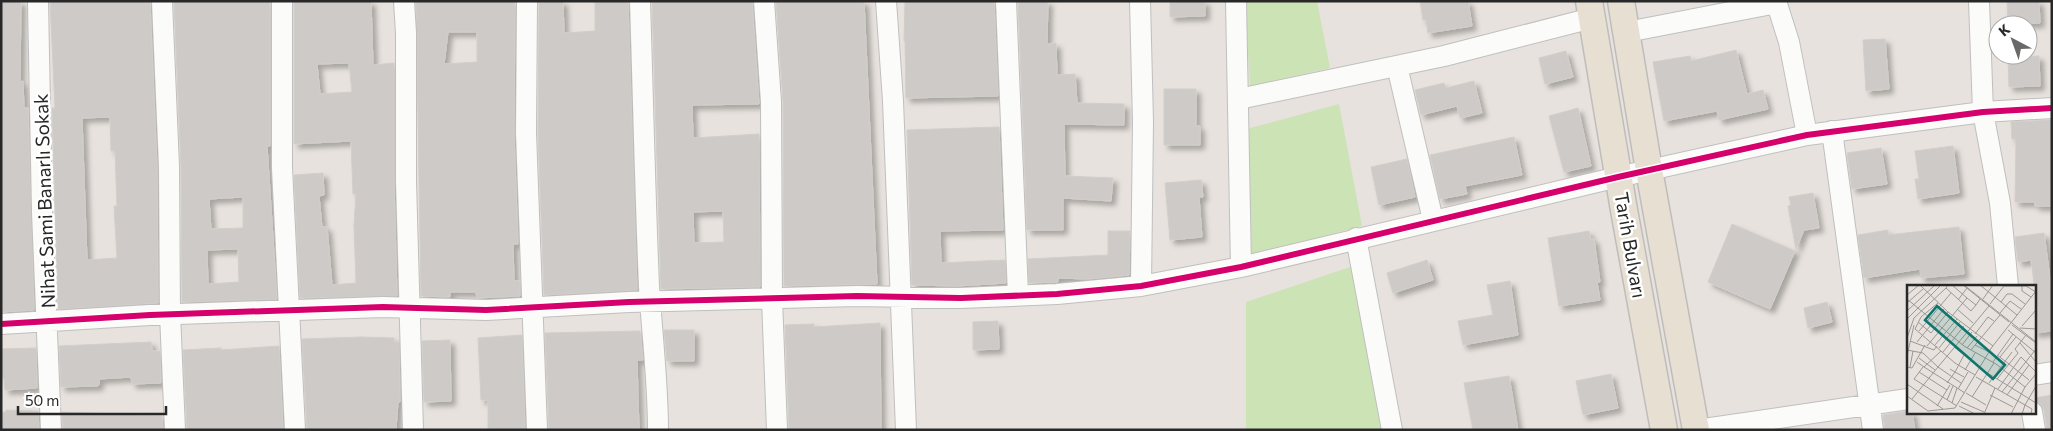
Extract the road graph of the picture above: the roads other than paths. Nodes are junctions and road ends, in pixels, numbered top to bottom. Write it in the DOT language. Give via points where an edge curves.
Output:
graph roads {
  1 [pos="38,1"];
  2 [pos="162,1"];
  3 [pos="282,1"];
  4 [pos="404,1"];
  5 [pos="527,1"];
  6 [pos="640,1"];
  7 [pos="764,1"];
  8 [pos="886,1"];
  9 [pos="1006,1"];
  10 [pos="1140,1"];
  11 [pos="1236,1"];
  12 [pos="1622,1"];
  13 [pos="1979,1"];
  14 [pos="1776,2"];
  15 [pos="1591,10"];
  16 [pos="1627,32"];
  17 [pos="1397,66"];
  18 [pos="1239,99"];
  19 [pos="2052,108"];
  20 [pos="1983,112"];
  21 [pos="1832,131"];
  22 [pos="1807,135"];
  23 [pos="1649,170"];
  24 [pos="1618,177"];
  25 [pos="1433,220"];
  26 [pos="1356,238"];
  27 [pos="1240,267"];
  28 [pos="2008,285"];
  29 [pos="1141,286"];
  30 [pos="1018,295"];
  31 [pos="901,296"];
  32 [pos="772,299"];
  33 [pos="650,302"];
  34 [pos="410,308"];
  35 [pos="533,308"];
  36 [pos="290,310"];
  37 [pos="170,314"];
  38 [pos="47,322"];
  39 [pos="1,324"];
  40 [pos="2052,372"];
  41 [pos="2036,375"];
  42 [pos="1907,398"];
  43 [pos="1870,406"];
  44 [pos="2032,414"];
  45 [pos="51,430"];
  46 [pos="175,430"];
  47 [pos="295,430"];
  48 [pos="412,430"];
  49 [pos="537,430"];
  50 [pos="658,430"];
  51 [pos="777,430"];
  52 [pos="906,430"];
  53 [pos="1392,430"];
  54 [pos="1664,430"];
  55 [pos="1696,430"];
  56 [pos="1873,430"];
  57 [pos="2035,430"];
  1 -- 38 [label="street, Nihat Sami Banarlı Sokak"];
  2 -- 37 [label="street"];
  3 -- 36 [label="street" via="282,168"];
  4 -- 34 [label="street"];
  5 -- 35 [label="street" via="526,133"];
  6 -- 33 [label="street"];
  7 -- 32 [label="street" via="771,102"];
  8 -- 31 [label="street"];
  9 -- 30 [label="street"];
  10 -- 29 [label="street" via="1143,122"];
  11 -- 18 [label="street"];
  12 -- 16 [label="main road"];
  13 -- 20 [label="street"];
  14 -- 16 [label="street"];
  14 -- 22 [label="street" via="1789,42"];
  15 -- 17 [label="street" via="1444,56"];
  15 -- 24 [label="main road, Tarih Bulvarı"];
  16 -- 23 [label="main road"];
  17 -- 18 [label="street"];
  17 -- 25 [label="street"];
  18 -- 27 [label="street"];
  19 -- 20 [label="street"];
  20 -- 21 [label="street"];
  20 -- 28 [label="street" via="2000,202"];
  21 -- 22 [label="street"];
  21 -- 43 [label="street"];
  22 -- 23 [label="street"];
  23 -- 24 [label="street"];
  23 -- 55 [label="main road"];
  24 -- 25 [label="street"];
  24 -- 54 [label="main road, Tarih Bulvarı"];
  25 -- 26 [label="street"];
  26 -- 27 [label="street"];
  26 -- 53 [label="street"];
  27 -- 29 [label="street"];
  29 -- 30 [label="street"];
  30 -- 31 [label="street" via="961,298"];
  31 -- 32 [label="street"];
  31 -- 52 [label="street"];
  32 -- 33 [label="street"];
  32 -- 51 [label="street"];
  33 -- 35 [label="street"];
  33 -- 50 [label="street"];
  34 -- 35 [label="street"];
  34 -- 36 [label="street"];
  34 -- 48 [label="street"];
  35 -- 49 [label="street"];
  36 -- 37 [label="street"];
  36 -- 47 [label="street"];
  37 -- 38 [label="street"];
  37 -- 46 [label="street"];
  38 -- 39 [label="street"];
  38 -- 45 [label="street, Nihat Sami Banarlı Sokak"];
  40 -- 41 [label="street"];
  42 -- 43 [label="street"];
  43 -- 55 [label="street"];
  43 -- 56 [label="street"];
  44 -- 57 [label="street"];
}
